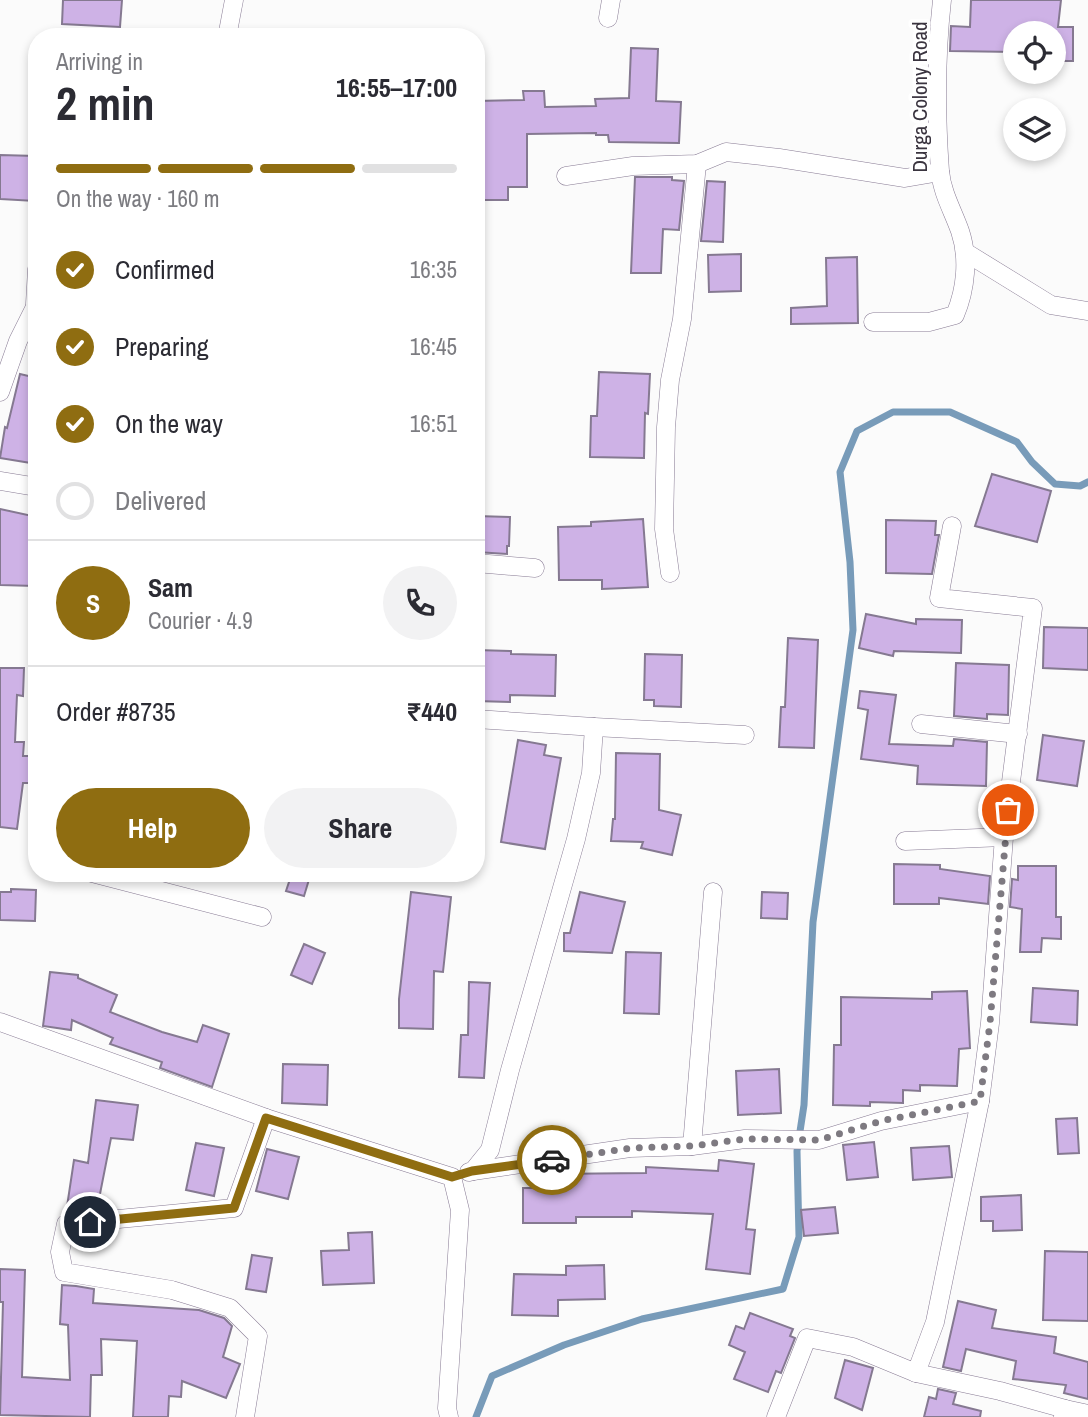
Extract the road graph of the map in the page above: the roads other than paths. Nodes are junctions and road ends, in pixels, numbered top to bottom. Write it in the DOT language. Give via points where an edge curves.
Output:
graph roads {
  1 [pos="234,0"];
  2 [pos="942,0"];
  3 [pos="229,28"];
  4 [pos="696,164"];
  5 [pos="940,172"];
  6 [pos="565,176"];
  7 [pos="965,252"];
  8 [pos="1088,311"];
  9 [pos="28,320"];
  10 [pos="873,322"];
  11 [pos="0,392"];
  12 [pos="0,481"];
  13 [pos="28,486"];
  14 [pos="952,526"];
  15 [pos="485,564"];
  16 [pos="535,568"];
  17 [pos="670,573"];
  18 [pos="485,720"];
  19 [pos="921,724"];
  20 [pos="593,727"];
  21 [pos="1018,734"];
  22 [pos="745,735"];
  23 [pos="1004,837"];
  24 [pos="905,841"];
  25 [pos="127,882"];
  26 [pos="713,892"];
  27 [pos="262,917"];
  28 [pos="0,1022"];
  29 [pos="980,1101"];
  30 [pos="266,1118"];
  31 [pos="692,1146"];
  32 [pos="472,1171"];
  33 [pos="452,1177"];
  34 [pos="916,1373"];
  35 [pos="1064,1413"];
  36 [pos="444,1414"];
  37 [pos="1088,1414"];
  38 [pos="245,1417"];
  39 [pos="776,1417"];
  1 -- 3 [label="street"];
  2 -- 5 [label="street, Durga Colony Road" via="937,48"];
  4 -- 5 [label="street" via="726,152 905,177"];
  4 -- 6 [label="street" via="634,166"];
  4 -- 17 [label="street" via="682,319 666,427 664,530"];
  5 -- 7 [label="street, Durga Colony Road"];
  7 -- 8 [label="street" via="1051,305"];
  7 -- 10 [label="street, Durga Colony Road" via="963,296 955,315 929,322"];
  9 -- 11 [label="street"];
  12 -- 13 [label="street"];
  14 -- 21 [label="street" via="939,598 1033,608"];
  15 -- 16 [label="street"];
  18 -- 20 [label="street"];
  19 -- 21 [label="street"];
  20 -- 22 [label="street"];
  20 -- 32 [label="street" via="591,774 563,889 491,1150"];
  21 -- 23 [label="street"];
  23 -- 24 [label="street"];
  23 -- 29 [label="street"];
  25 -- 27 [label="street"];
  26 -- 31 [label="street"];
  28 -- 30 [label="street"];
  29 -- 31 [label="street" via="819,1140 745,1139"];
  29 -- 34 [label="street" via="935,1322"];
  30 -- 33 [label="street"];
  30 -- 38 [label="street" via="234,1208 66,1224 60,1252 64,1272 172,1290 230,1308 258,1336"];
  31 -- 32 [label="street" via="631,1148"];
  32 -- 33 [label="street"];
  33 -- 36 [label="street" via="460,1210"];
  34 -- 35 [label="street" via="1000,1391"];
  34 -- 39 [label="street" via="853,1347 807,1338"];
  35 -- 37 [label="street"];
}
